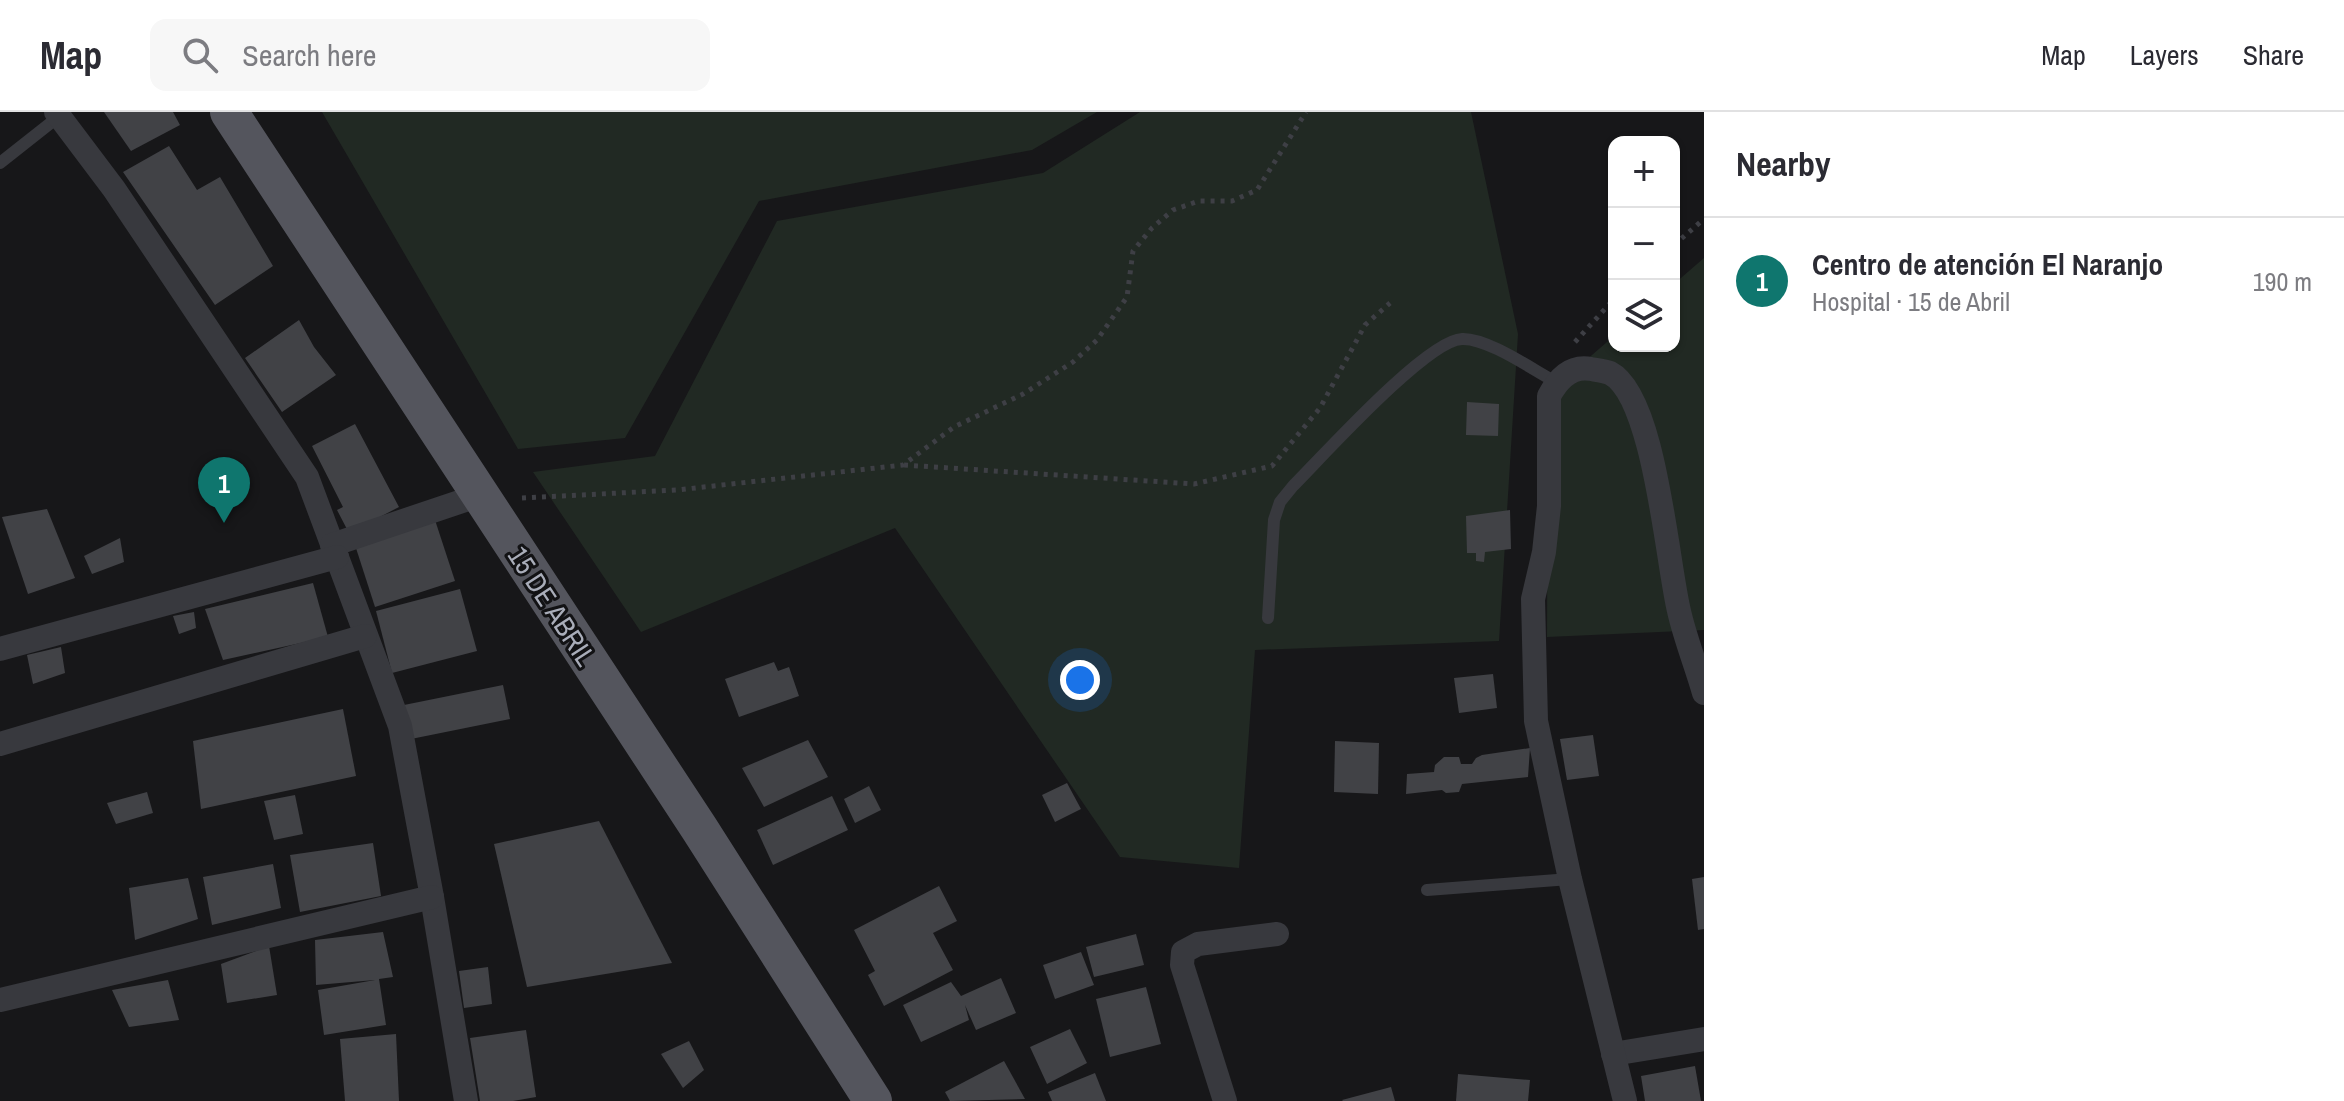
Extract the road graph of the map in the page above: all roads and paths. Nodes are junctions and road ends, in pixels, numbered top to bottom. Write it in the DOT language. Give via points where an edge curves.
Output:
graph roads {
  1 [pos="229,112"];
  2 [pos="1306,112"];
  3 [pos="60,113"];
  4 [pos="0,163"];
  5 [pos="1704,219"];
  6 [pos="1680,240"];
  7 [pos="1390,303"];
  8 [pos="1608,305"];
  9 [pos="1561,378"];
  10 [pos="903,465"];
  11 [pos="480,495"];
  12 [pos="335,551"];
  13 [pos="1268,618"];
  14 [pos="365,636"];
  15 [pos="0,649"];
  16 [pos="1704,693"];
  17 [pos="0,744"];
  18 [pos="1570,879"];
  19 [pos="1427,890"];
  20 [pos="432,897"];
  21 [pos="1277,934"];
  22 [pos="0,1000"];
  23 [pos="1704,1039"];
  24 [pos="1613,1054"];
  25 [pos="466,1101"];
  26 [pos="873,1101"];
  27 [pos="1225,1101"];
  28 [pos="1625,1101"];
  1 -- 11 [label="main road, 15 DE ABRIL"];
  2 -- 10 [label="path" via="1257,190 1232,201 1199,201 1173,210 1152,228 1133,251 1127,297 1097,340 1073,362 1023,394 954,427"];
  3 -- 4 [label="lane"];
  3 -- 12 [label="street" via="307,477"];
  5 -- 6 [label="path"];
  7 -- 10 [label="path" via="1365,325 1320,408 1272,466 1194,484"];
  8 -- 9 [label="path" via="1576,338"];
  9 -- 13 [label="lane" via="1464,338 1419,361 1280,502 1274,520"];
  9 -- 16 [label="street" via="1581,367 1611,373 1631,396 1650,451 1678,610"];
  9 -- 18 [label="street" via="1549,396 1549,506 1533,599 1533,654 1536,721"];
  10 -- 11 [label="path" via="677,490"];
  11 -- 12 [label="street"];
  11 -- 26 [label="main road, 15 DE ABRIL"];
  12 -- 14 [label="street"];
  12 -- 15 [label="street"];
  14 -- 17 [label="street"];
  14 -- 20 [label="street" via="400,726"];
  18 -- 19 [label="lane"];
  18 -- 24 [label="street"];
  20 -- 22 [label="street"];
  20 -- 25 [label="street"];
  21 -- 27 [label="street" via="1198,944 1183,952 1182,965"];
  23 -- 24 [label="street"];
  24 -- 28 [label="street"];
}
